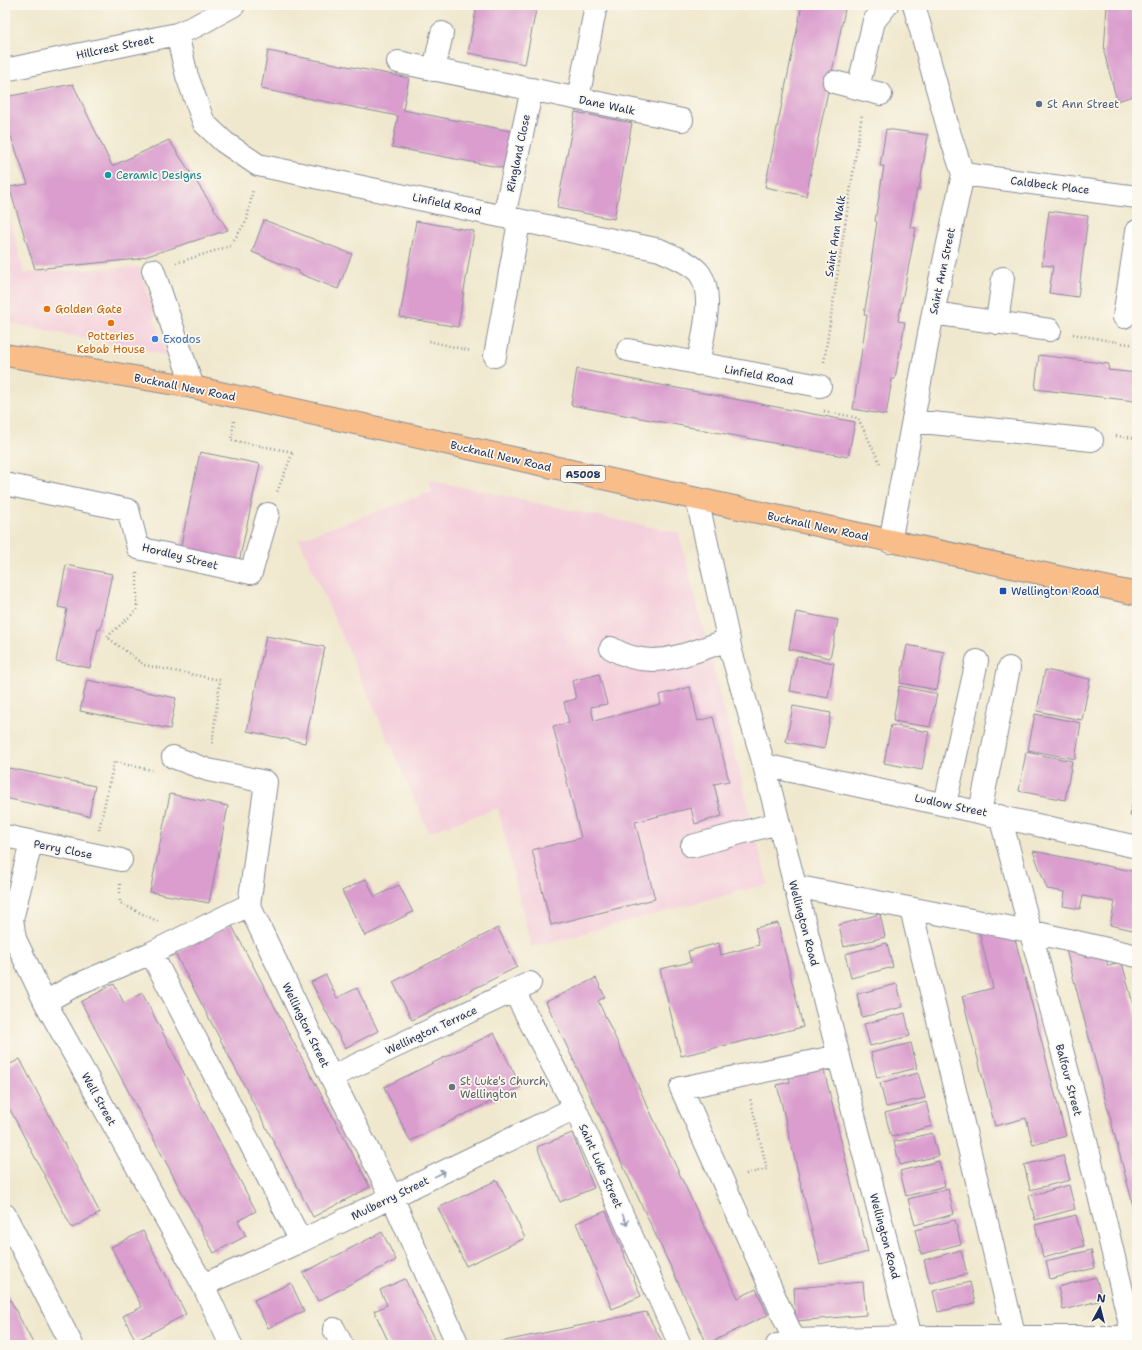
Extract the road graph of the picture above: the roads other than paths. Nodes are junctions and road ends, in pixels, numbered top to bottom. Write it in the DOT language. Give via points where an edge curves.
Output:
graph roads {
  1 [pos="596,5"];
  2 [pos="887,5"];
  3 [pos="914,5"];
  4 [pos="227,9"];
  5 [pos="442,33"];
  6 [pos="177,34"];
  7 [pos="398,62"];
  8 [pos="5,70"];
  9 [pos="434,70"];
  10 [pos="834,82"];
  11 [pos="858,88"];
  12 [pos="532,89"];
  13 [pos="881,94"];
  14 [pos="578,99"];
  15 [pos="682,120"];
  16 [pos="963,174"];
  17 [pos="1137,197"];
  18 [pos="511,219"];
  19 [pos="1137,231"];
  20 [pos="153,270"];
  21 [pos="1003,278"];
  22 [pos="933,313"];
  23 [pos="1124,317"];
  24 [pos="997,323"];
  25 [pos="1050,330"];
  26 [pos="628,350"];
  27 [pos="5,354"];
  28 [pos="495,356"];
  29 [pos="698,364"];
  30 [pos="820,386"];
  31 [pos="193,387"];
  32 [pos="913,421"];
  33 [pos="1092,440"];
  34 [pos="5,484"];
  35 [pos="697,500"];
  36 [pos="268,514"];
  37 [pos="890,542"];
  38 [pos="1137,594"];
  39 [pos="729,640"];
  40 [pos="611,648"];
  41 [pos="977,661"];
  42 [pos="1009,668"];
  43 [pos="173,757"];
  44 [pos="764,765"];
  45 [pos="945,804"];
  46 [pos="990,814"];
  47 [pos="778,823"];
  48 [pos="5,836"];
  49 [pos="31,843"];
  50 [pos="692,846"];
  51 [pos="1137,847"];
  52 [pos="121,860"];
  53 [pos="794,886"];
  54 [pos="249,905"];
  55 [pos="911,909"];
  56 [pos="1030,931"];
  57 [pos="151,953"];
  58 [pos="1137,956"];
  59 [pos="522,987"];
  60 [pos="46,1002"];
  61 [pos="839,1056"];
  62 [pos="331,1077"];
  63 [pos="575,1108"];
  64 [pos="392,1197"];
  65 [pos="5,1215"];
  66 [pos="301,1241"];
  67 [pos="203,1286"];
  68 [pos="1015,1338"];
  69 [pos="1135,1340"];
  70 [pos="912,1341"];
  71 [pos="786,1343"];
  72 [pos="72,1345"];
  73 [pos="230,1345"];
  74 [pos="458,1345"];
  75 [pos="680,1345"];
  1 -- 14 [label="street"];
  2 -- 11 [label="street" via="874,21"];
  3 -- 16 [label="street"];
  4 -- 6 [label="street, Hillcrest Street"];
  5 -- 9 [label="street"];
  6 -- 8 [label="street, Hillcrest Street"];
  6 -- 18 [label="street, Linfield Road" via="187,76 204,123 224,142 258,165"];
  7 -- 9 [label="street, Dane Walk"];
  9 -- 12 [label="street, Dane Walk"];
  10 -- 11 [label="street"];
  11 -- 13 [label="street"];
  12 -- 14 [label="street, Dane Walk"];
  12 -- 18 [label="street, Ringland Close"];
  14 -- 15 [label="street, Dane Walk"];
  16 -- 17 [label="street, Caldbeck Place"];
  16 -- 22 [label="street, Saint Ann Street"];
  18 -- 28 [label="street, Ringland Close"];
  18 -- 29 [label="street, Linfield Road" via="660,250 695,270 700,274 708,297"];
  19 -- 23 [label="street"];
  20 -- 31 [label="street"];
  21 -- 24 [label="street"];
  22 -- 24 [label="street"];
  22 -- 32 [label="street, Saint Ann Street"];
  24 -- 25 [label="street"];
  26 -- 29 [label="street, Linfield Road"];
  27 -- 31 [label="main road, Bucknall New Road / A5008"];
  29 -- 30 [label="street, Linfield Road"];
  31 -- 35 [label="main road, Bucknall New Road / A5008"];
  32 -- 33 [label="street"];
  32 -- 37 [label="street, Saint Ann Street"];
  34 -- 36 [label="street, Hordley Street" via="128,510 138,548 251,573"];
  35 -- 37 [label="main road, Bucknall New Road / A5008"];
  35 -- 39 [label="street, Wellington Road"];
  37 -- 38 [label="main road, Bucknall New Road / A5008"];
  39 -- 40 [label="street" via="656,661 625,656"];
  39 -- 44 [label="street, Wellington Road"];
  41 -- 45 [label="street"];
  42 -- 46 [label="street"];
  43 -- 54 [label="street" via="208,770 266,782"];
  44 -- 45 [label="street, Ludlow Street"];
  44 -- 47 [label="street, Wellington Road"];
  45 -- 46 [label="street, Ludlow Street"];
  46 -- 51 [label="street, Ludlow Street"];
  46 -- 56 [label="street, Balfour Street"];
  47 -- 50 [label="street"];
  47 -- 53 [label="street, Wellington Road"];
  48 -- 49 [label="street, Perry Close"];
  49 -- 52 [label="street, Perry Close"];
  49 -- 60 [label="street, Well Street" via="12,919 15,939"];
  53 -- 55 [label="street"];
  53 -- 61 [label="street, Wellington Road"];
  54 -- 57 [label="street"];
  54 -- 62 [label="street, Wellington Street"];
  55 -- 56 [label="street"];
  55 -- 68 [label="street"];
  56 -- 58 [label="street"];
  56 -- 69 [label="street, Balfour Street" via="1085,1137"];
  57 -- 60 [label="street" via="70,988"];
  57 -- 66 [label="street"];
  59 -- 62 [label="street, Wellington Terrace"];
  59 -- 63 [label="street, Saint Luke Street"];
  60 -- 67 [label="street, Well Street"];
  61 -- 70 [label="street, Wellington Road"];
  61 -- 71 [label="street" via="680,1088 722,1180"];
  62 -- 64 [label="street, Wellington Street"];
  64 -- 63 [label="street, Mulberry Street, one-way"];
  63 -- 75 [label="street, Saint Luke Street, one-way"];
  64 -- 66 [label="street, Mulberry Street"];
  64 -- 74 [label="street, Wellington Street"];
  65 -- 72 [label="street"];
  66 -- 67 [label="street, Mulberry Street"];
  67 -- 73 [label="street, Well Street"];
  68 -- 69 [label="street"];
  68 -- 70 [label="street"];
  70 -- 71 [label="street"];
}
